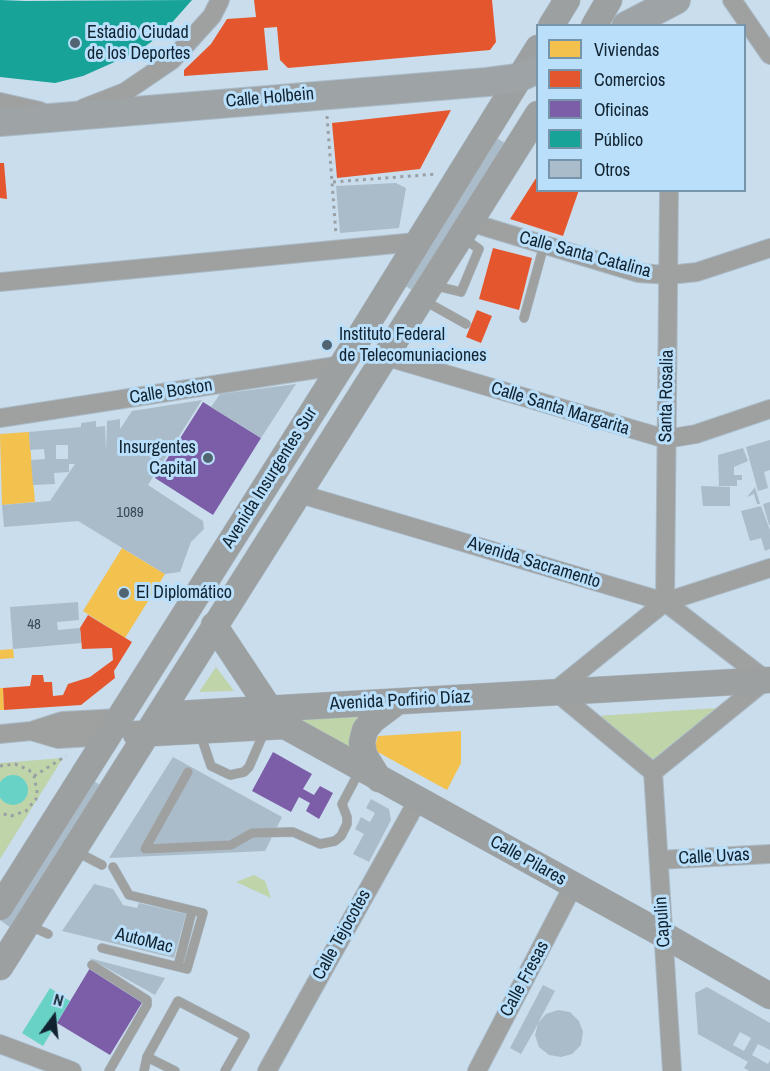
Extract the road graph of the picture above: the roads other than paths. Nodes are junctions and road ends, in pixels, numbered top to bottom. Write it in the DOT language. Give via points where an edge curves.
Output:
graph roads {
  1 [pos="220,0"];
  2 [pos="567,0"];
  3 [pos="609,0"];
  4 [pos="676,0"];
  5 [pos="732,0"];
  6 [pos="552,24"];
  7 [pos="595,24"];
  8 [pos="630,24"];
  9 [pos="745,24"];
  10 [pos="751,34"];
  11 [pos="536,51"];
  12 [pos="770,55"];
  13 [pos="528,74"];
  14 [pos="0,102"];
  15 [pos="62,116"];
  16 [pos="536,116"];
  17 [pos="0,122"];
  18 [pos="669,192"];
  19 [pos="465,229"];
  20 [pos="416,242"];
  21 [pos="544,245"];
  22 [pos="770,248"];
  23 [pos="669,275"];
  24 [pos="0,282"];
  25 [pos="425,292"];
  26 [pos="524,318"];
  27 [pos="466,324"];
  28 [pos="384,356"];
  29 [pos="342,365"];
  30 [pos="770,409"];
  31 [pos="0,418"];
  32 [pos="666,439"];
  33 [pos="297,493"];
  34 [pos="770,568"];
  35 [pos="665,602"];
  36 [pos="214,625"];
  37 [pos="768,680"];
  38 [pos="555,691"];
  39 [pos="397,702"];
  40 [pos="274,720"];
  41 [pos="154,724"];
  42 [pos="115,727"];
  43 [pos="200,730"];
  44 [pos="0,734"];
  45 [pos="188,772"];
  46 [pos="653,772"];
  47 [pos="370,774"];
  48 [pos="418,800"];
  49 [pos="75,851"];
  50 [pos="770,854"];
  51 [pos="659,860"];
  52 [pos="102,866"];
  53 [pos="113,867"];
  54 [pos="573,886"];
  55 [pos="0,907"];
  56 [pos="664,935"];
  57 [pos="102,948"];
  58 [pos="92,964"];
  59 [pos="0,967"];
  60 [pos="770,996"];
  61 [pos="0,1044"];
  62 [pos="147,1057"];
  63 [pos="33,1064"];
  64 [pos="72,1071"];
  65 [pos="110,1071"];
  66 [pos="144,1071"];
  67 [pos="175,1071"];
  68 [pos="225,1071"];
  69 [pos="267,1071"];
  70 [pos="477,1071"];
  71 [pos="672,1071"];
  1 -- 15 [label="street" via="212,16 172,60 125,92"];
  2 -- 6 [label="main road"];
  3 -- 7 [label="main road"];
  4 -- 8 [label="main road"];
  5 -- 9 [label="street"];
  10 -- 12 [label="street"];
  11 -- 13 [label="main road, Avenida Insurgentes Sur"];
  13 -- 15 [label="main road, Calle Holbein"];
  13 -- 20 [label="main road, Avenida Insurgentes Sur"];
  14 -- 15 [label="street"];
  15 -- 17 [label="main road, Calle Holbein"];
  16 -- 19 [label="main road, Avenida Insurgentes Sur"];
  18 -- 23 [label="street, Santa Rosalia"];
  19 -- 21 [label="street, Calle Santa Catalina"];
  19 -- 25 [label="main road, Avenida Insurgentes Sur"];
  20 -- 24 [label="street"];
  20 -- 29 [label="main road, Avenida Insurgentes Sur"];
  21 -- 23 [label="street, Calle Santa Catalina" via="638,273"];
  21 -- 26 [label="lane"];
  22 -- 23 [label="street, Calle Santa Catalina" via="697,272"];
  23 -- 32 [label="street, Santa Rosalia"];
  25 -- 27 [label="lane"];
  25 -- 28 [label="main road, Avenida Insurgentes Sur"];
  28 -- 32 [label="street, Calle Santa Margarita"];
  28 -- 33 [label="main road, Avenida Insurgentes Sur"];
  29 -- 31 [label="street, Calle Boston"];
  29 -- 42 [label="main road, Avenida Insurgentes Sur"];
  30 -- 32 [label="street, Calle Santa Margarita" via="696,434"];
  32 -- 35 [label="street, Santa Rosalia"];
  33 -- 35 [label="street, Avenida Sacramento"];
  33 -- 36 [label="main road, Avenida Insurgentes Sur"];
  34 -- 35 [label="street"];
  35 -- 37 [label="street"];
  35 -- 38 [label="street"];
  36 -- 40 [label="main road"];
  36 -- 41 [label="main road, Avenida Insurgentes Sur"];
  37 -- 38 [label="main road, Avenida Porfirio Díaz"];
  37 -- 46 [label="street"];
  38 -- 39 [label="main road, Avenida Porfirio Díaz"];
  38 -- 46 [label="street"];
  39 -- 40 [label="main road, Avenida Porfirio Díaz"];
  39 -- 47 [label="main road" via="365,730 362,742"];
  40 -- 41 [label="main road, Avenida Porfirio Díaz"];
  40 -- 43 [label="main road, Avenida Porfirio Díaz"];
  40 -- 43 [label="lane" via="249,767 230,775 211,766"];
  40 -- 47 [label="main road, Calle Pilares"];
  41 -- 42 [label="main road, Avenida Porfirio Díaz"];
  41 -- 43 [label="main road, Avenida Porfirio Díaz"];
  41 -- 49 [label="main road, Avenida Insurgentes Sur"];
  42 -- 44 [label="street, Avenida Porfirio Díaz" via="62,722 31,732"];
  42 -- 55 [label="main road, Avenida Insurgentes Sur"];
  45 -- 47 [label="lane" via="145,849 231,845 252,833 292,832 320,844 335,841 347,824 342,804"];
  46 -- 51 [label="street, Capulin"];
  47 -- 48 [label="main road, Calle Pilares"];
  48 -- 54 [label="main road, Calle Pilares"];
  48 -- 69 [label="street, Calle Tejocotes"];
  49 -- 52 [label="lane"];
  49 -- 59 [label="main road, Avenida Insurgentes Sur" via="38,929"];
  50 -- 51 [label="street, Calle Uvas"];
  51 -- 56 [label="street, Capulin"];
  53 -- 57 [label="lane, AutoMac" via="129,895 203,913 188,969"];
  54 -- 56 [label="main road, Calle Pilares"];
  54 -- 70 [label="street, Calle Fresas"];
  56 -- 60 [label="main road, Calle Pilares"];
  56 -- 71 [label="street, Capulin"];
  58 -- 65 [label="lane" via="147,1000"];
  61 -- 63 [label="street"];
  62 -- 66 [label="lane"];
  62 -- 67 [label="lane"];
  62 -- 68 [label="lane" via="178,1001 245,1036"];
  63 -- 64 [label="street"];
}
